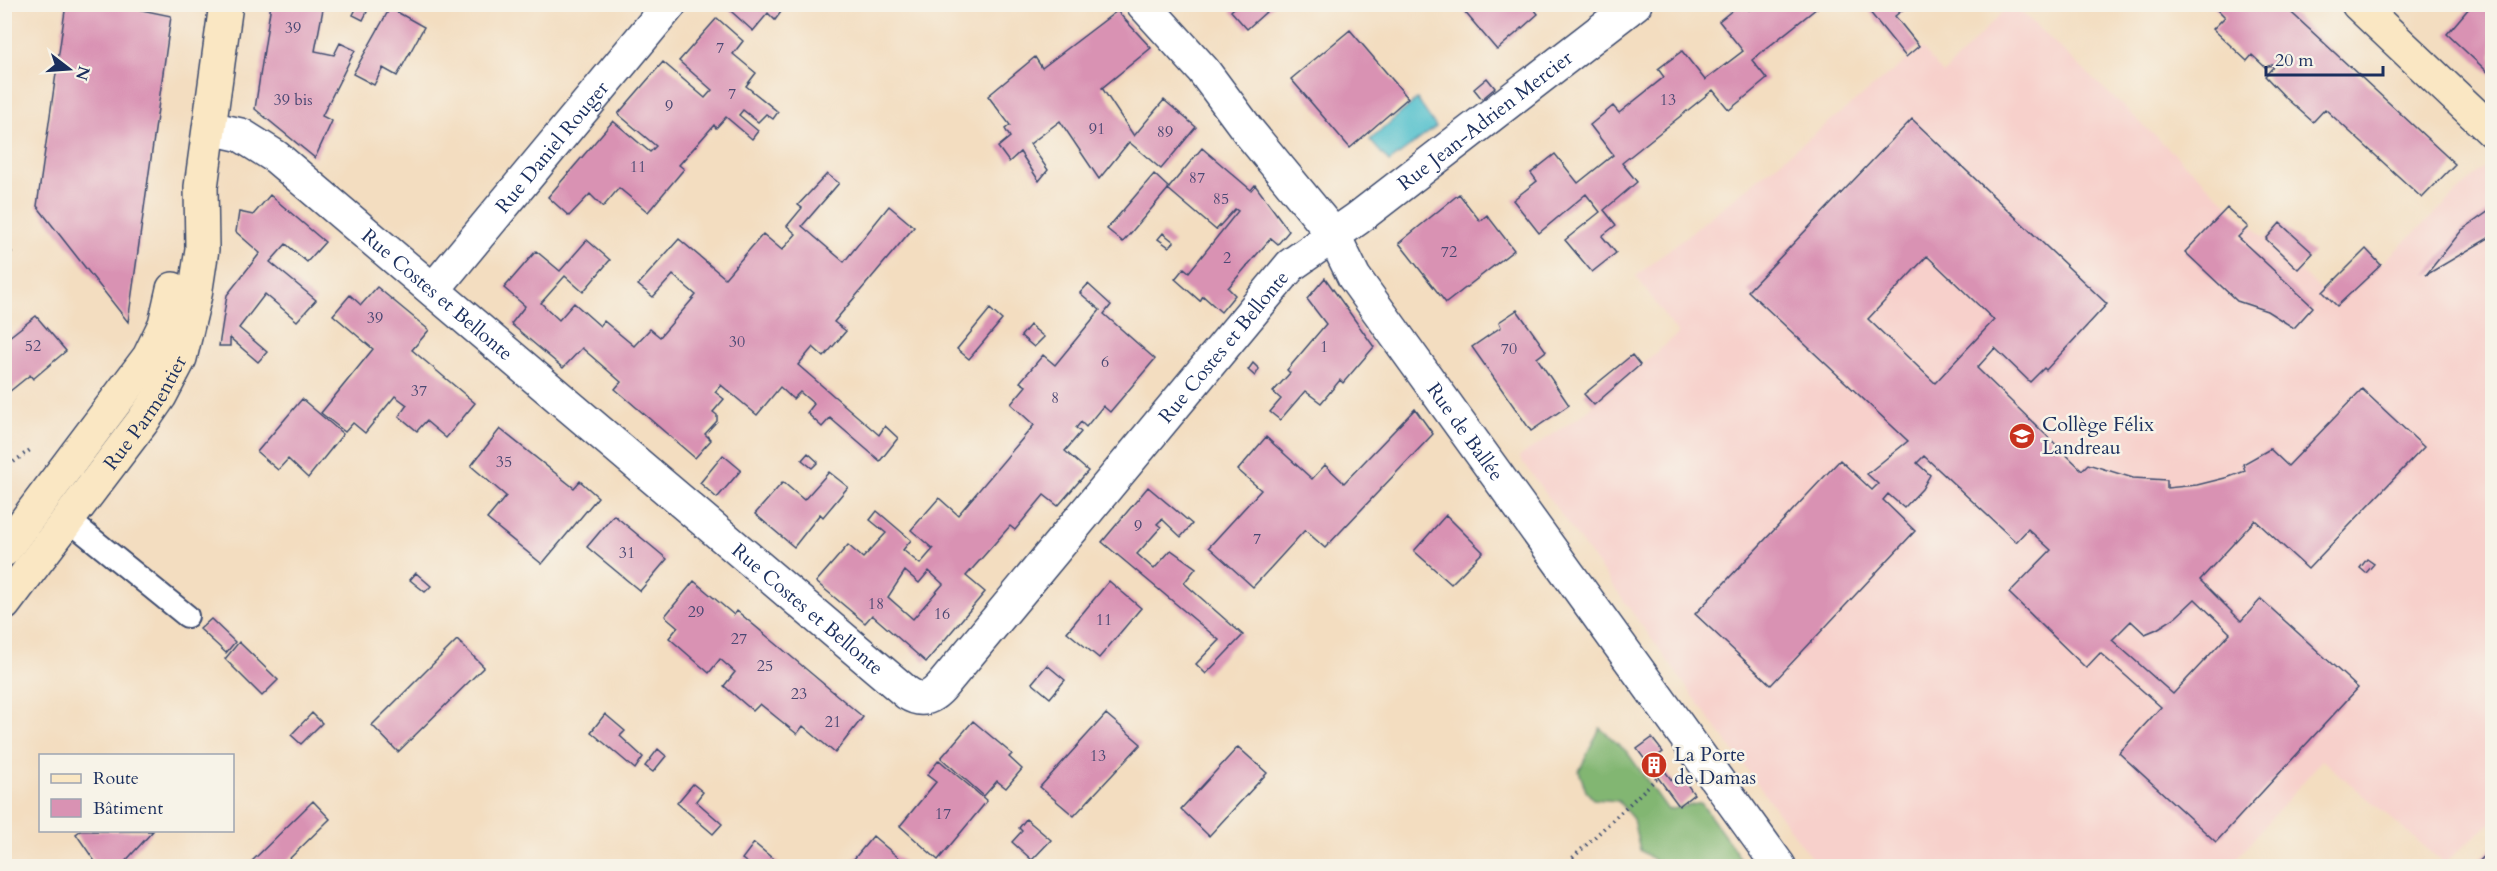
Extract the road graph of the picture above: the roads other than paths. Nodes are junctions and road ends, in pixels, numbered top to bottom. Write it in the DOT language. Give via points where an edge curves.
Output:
graph roads {
  1 [pos="226,4"];
  2 [pos="670,4"];
  3 [pos="1143,4"];
  4 [pos="1635,4"];
  5 [pos="2358,4"];
  6 [pos="210,128"];
  7 [pos="2493,131"];
  8 [pos="1333,234"];
  9 [pos="433,290"];
  10 [pos="81,530"];
  11 [pos="13,558"];
  12 [pos="4,604"];
  13 [pos="187,616"];
  14 [pos="1779,867"];
  1 -- 6 [label="street, Rue Parmentier"];
  2 -- 9 [label="street, Rue Daniel Rouger"];
  3 -- 8 [label="street, Rue de Ballée" via="1203,70"];
  4 -- 8 [label="street, Rue Jean-Adrien Mercier"];
  5 -- 7 [label="street"];
  6 -- 9 [label="street, Rue Costes et Bellonte" via="259,144"];
  6 -- 11 [label="street, Rue Parmentier" via="201,187 180,244 159,342"];
  8 -- 9 [label="street, Rue Costes et Bellonte" via="1291,266 941,687 924,699 907,693"];
  8 -- 14 [label="street, Rue de Ballée" via="1354,277"];
  10 -- 13 [label="lane"];
  11 -- 12 [label="street, Rue Parmentier"];
}
